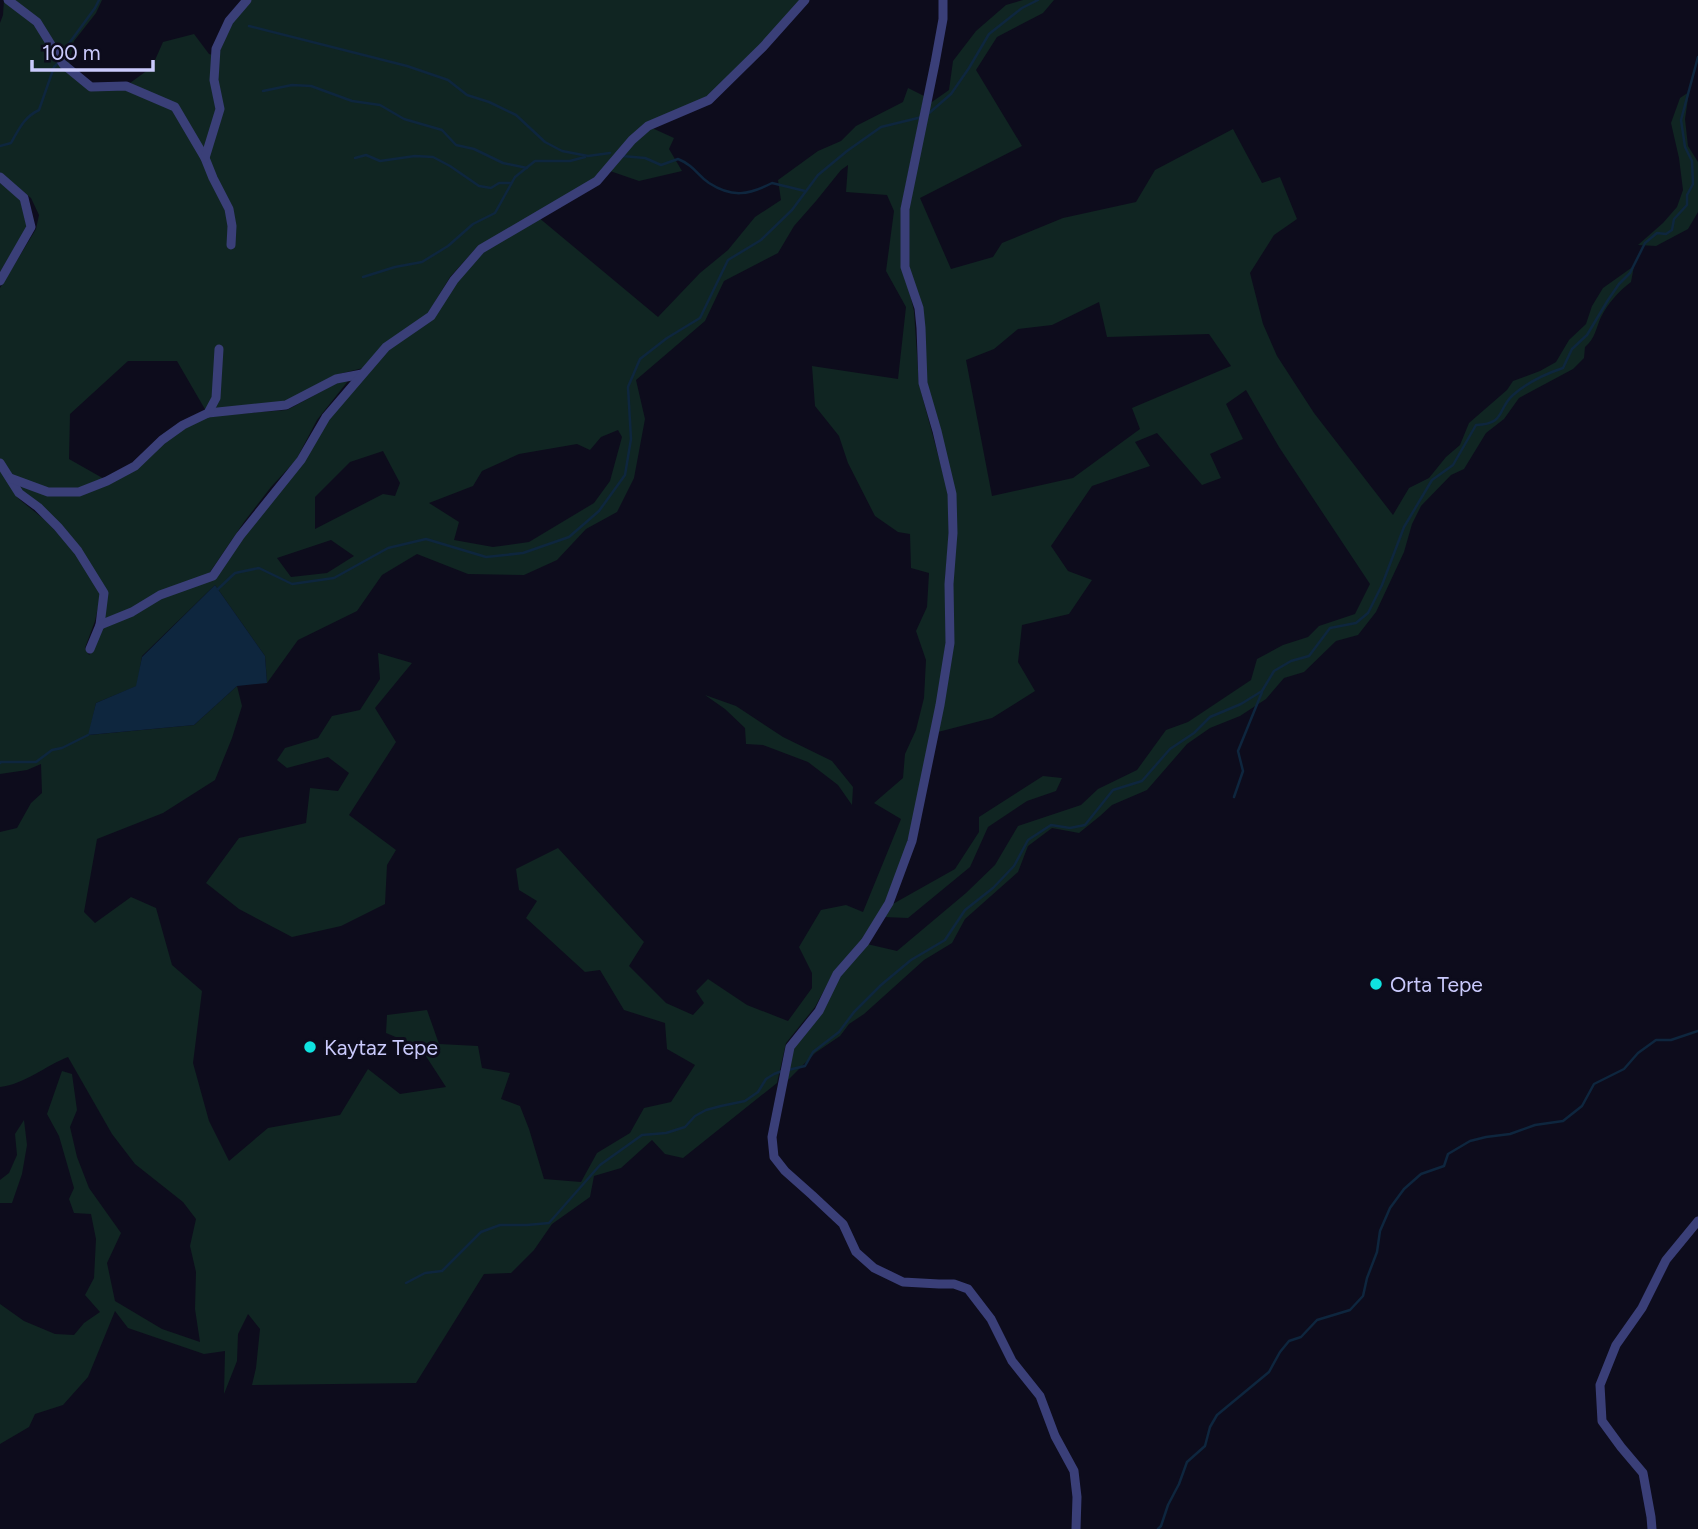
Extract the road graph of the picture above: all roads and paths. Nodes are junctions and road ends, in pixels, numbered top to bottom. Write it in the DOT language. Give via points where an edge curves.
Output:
graph roads {
  1 [pos="8,0"];
  2 [pos="247,0"];
  3 [pos="805,0"];
  4 [pos="943,0"];
  5 [pos="205,158"];
  6 [pos="0,177"];
  7 [pos="230,245"];
  8 [pos="0,281"];
  9 [pos="219,349"];
  10 [pos="362,374"];
  11 [pos="208,413"];
  12 [pos="0,463"];
  13 [pos="10,478"];
  14 [pos="100,625"];
  15 [pos="90,649"];
  16 [pos="1696,1225"];
  17 [pos="1076,1529"];
  18 [pos="1652,1529"];
  1 -- 5 [label="street" via="37,22 63,64 91,87 126,86 175,107"];
  2 -- 5 [label="street" via="229,21 216,49 214,80 220,109"];
  3 -- 10 [label="street" via="709,100 648,126 597,181 481,249 431,316 386,347"];
  4 -- 17 [label="street" via="905,209 905,267 919,308 923,383 952,494 950,643 912,841 889,903 865,942 837,974 819,1011 790,1047 772,1137 774,1157 843,1224 856,1252 874,1268 903,1282 968,1289 991,1319 1012,1361 1040,1396 1074,1471"];
  5 -- 7 [label="street" via="229,209"];
  6 -- 8 [label="street" via="24,198 31,227"];
  9 -- 11 [label="street" via="216,398"];
  10 -- 11 [label="street" via="336,379 286,405"];
  10 -- 14 [label="street" via="213,576 160,595"];
  11 -- 13 [label="street" via="162,440 135,466 79,492 48,492"];
  12 -- 13 [label="street"];
  13 -- 14 [label="street" via="19,493 78,551 104,593"];
  14 -- 15 [label="street"];
  16 -- 18 [label="street" via="1666,1259 1642,1308 1616,1345 1600,1385 1602,1421 1643,1473"];
}
